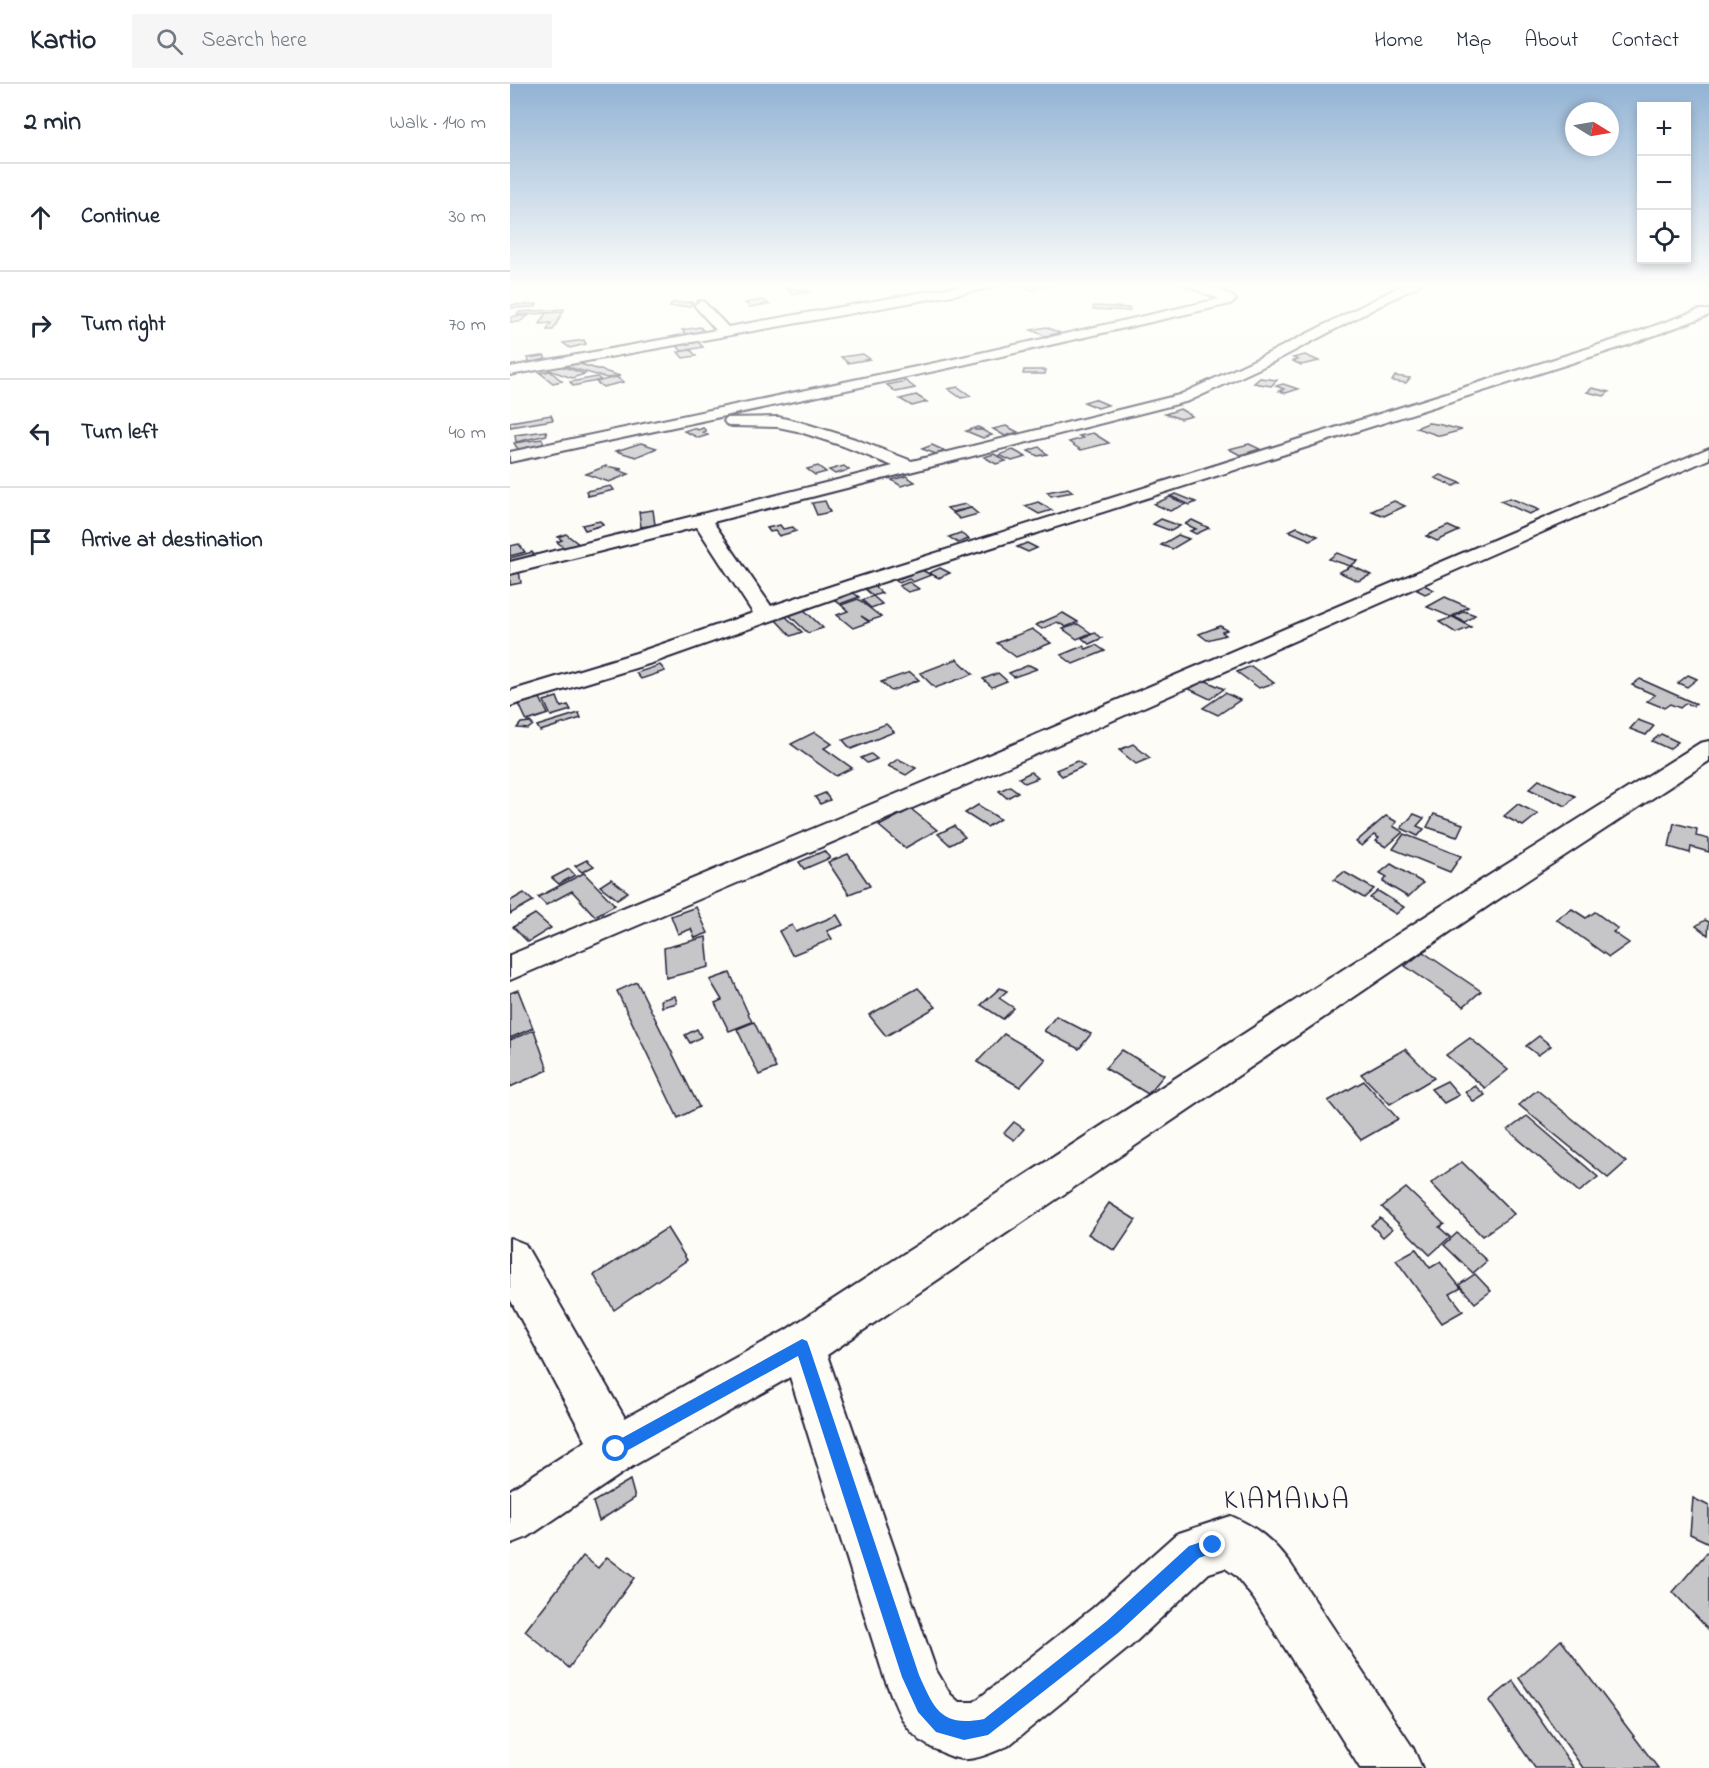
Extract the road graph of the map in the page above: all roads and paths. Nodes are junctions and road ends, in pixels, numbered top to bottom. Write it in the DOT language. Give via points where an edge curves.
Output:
graph roads {
  1 [pos="556,363"];
  2 [pos="955,363"];
  3 [pos="1258,363"];
  4 [pos="1558,363"];
  5 [pos="510,371"];
  6 [pos="707,414"];
  7 [pos="1709,453"];
  8 [pos="510,457"];
  9 [pos="912,468"];
  10 [pos="702,520"];
  11 [pos="510,568"];
  12 [pos="766,615"];
  13 [pos="510,699"];
  14 [pos="1709,749"];
  15 [pos="510,968"];
  16 [pos="510,1258"];
  17 [pos="802,1346"];
  18 [pos="616,1449"];
  19 [pos="510,1519"];
  20 [pos="1393,1768"];
  1 -- 5 [label="street"];
  2 -- 6 [label="street"];
  3 -- 9 [label="street" via="1199,392"];
  4 -- 12 [label="street"];
  6 -- 8 [label="street"];
  6 -- 9 [label="street" via="742,424 796,426"];
  7 -- 15 [label="street"];
  9 -- 10 [label="street"];
  10 -- 11 [label="street"];
  10 -- 12 [label="street"];
  12 -- 13 [label="street"];
  14 -- 17 [label="street" via="1480,896"];
  16 -- 18 [label="street"];
  17 -- 18 [label="street"];
  17 -- 20 [label="street" via="911,1677 924,1706 942,1726 964,1731 988,1726 1113,1627 1194,1552 1231,1541 1254,1558 1272,1581"];
  18 -- 19 [label="street"];
}
